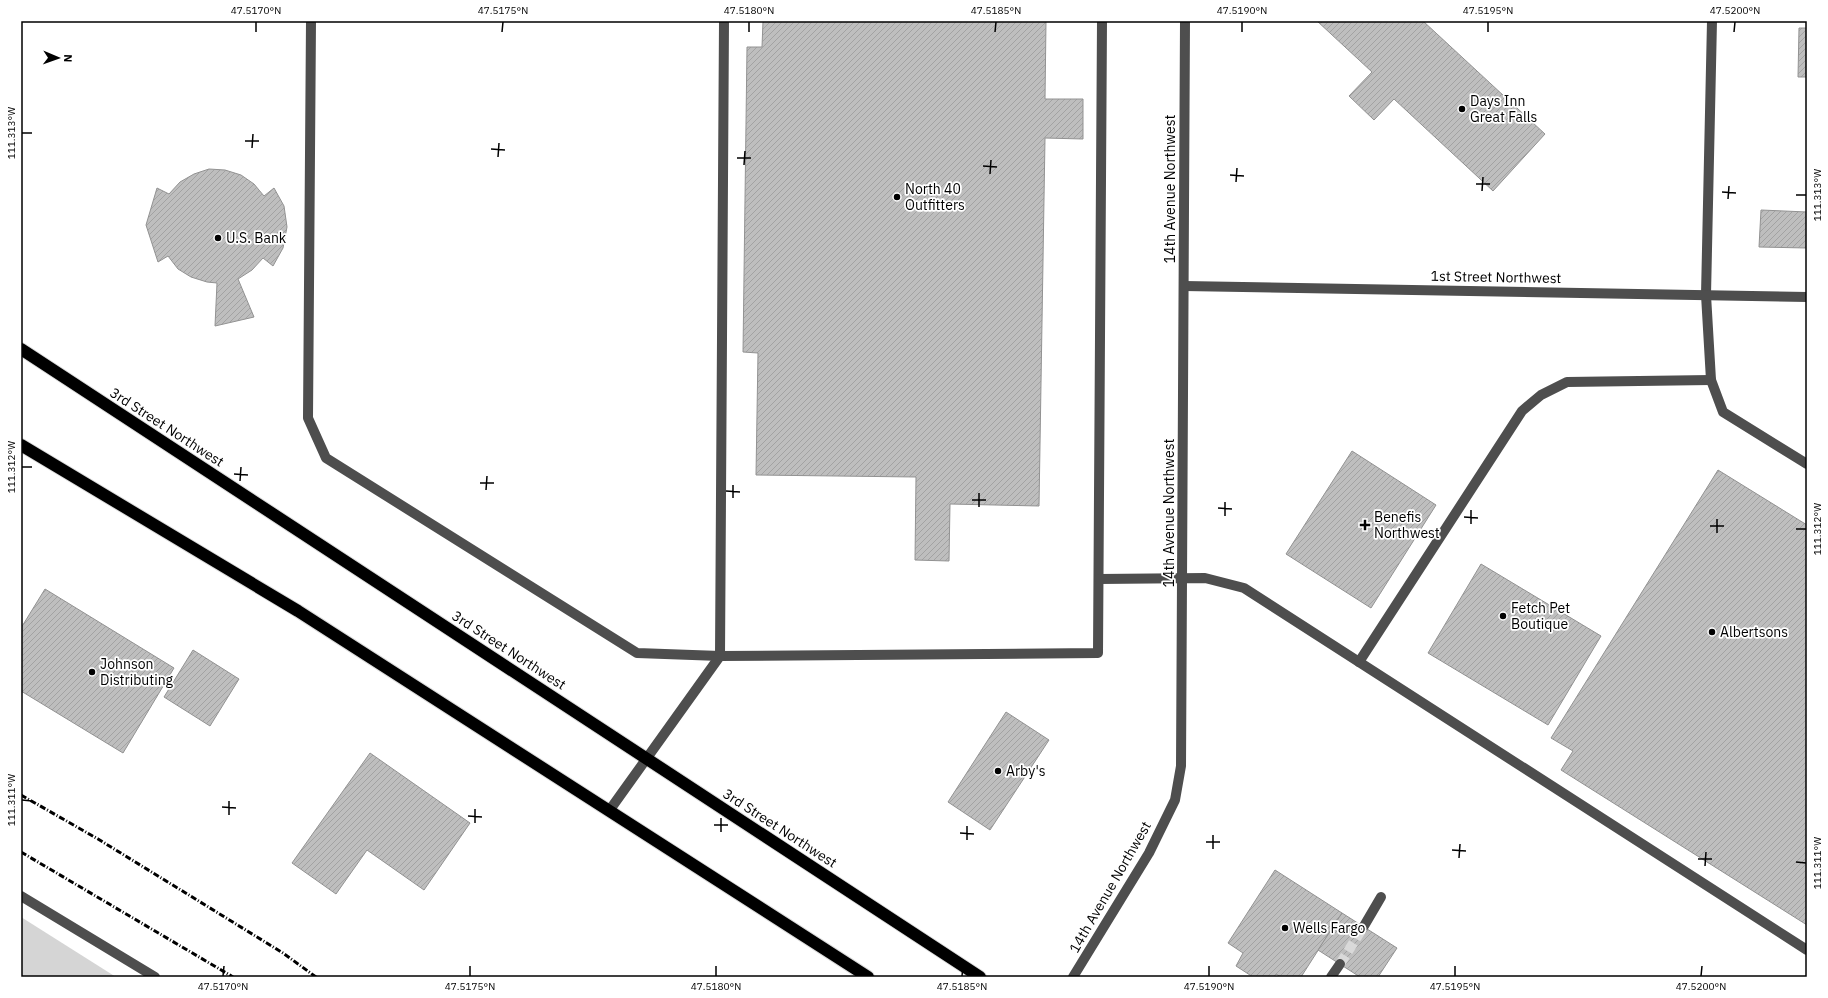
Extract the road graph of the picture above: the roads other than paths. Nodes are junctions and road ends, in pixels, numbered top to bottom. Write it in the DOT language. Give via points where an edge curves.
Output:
graph roads {
  1 [pos="311,21"];
  2 [pos="724,21"];
  3 [pos="1102,21"];
  4 [pos="1185,21"];
  5 [pos="1712,21"];
  6 [pos="1184,286"];
  7 [pos="1706,295"];
  8 [pos="1807,296"];
  9 [pos="21,349"];
  10 [pos="1711,380"];
  11 [pos="21,445"];
  12 [pos="1807,464"];
  13 [pos="1183,578"];
  14 [pos="1099,579"];
  15 [pos="720,656"];
  16 [pos="1360,662"];
  17 [pos="647,758"];
  18 [pos="609,811"];
  19 [pos="21,896"];
  20 [pos="1381,897"];
  21 [pos="1364,926"];
  22 [pos="1807,950"];
  23 [pos="1340,964"];
  24 [pos="155,977"];
  25 [pos="868,977"];
  26 [pos="980,977"];
  27 [pos="1073,977"];
  28 [pos="1331,977"];
  1 -- 15 [label="street" via="308,418 326,458 637,653"];
  2 -- 15 [label="street"];
  3 -- 14 [label="street"];
  4 -- 6 [label="street, 14th Avenue Northwest"];
  5 -- 7 [label="street"];
  6 -- 7 [label="street, 1st Street Northwest"];
  6 -- 13 [label="street, 14th Avenue Northwest"];
  7 -- 8 [label="street, 1st Street Northwest"];
  7 -- 10 [label="street"];
  9 -- 17 [label="highway, 3rd Street Northwest"];
  10 -- 12 [label="street" via="1723,412"];
  10 -- 16 [label="street" via="1567,382 1541,395 1522,411"];
  11 -- 18 [label="highway" via="298,611"];
  13 -- 14 [label="street"];
  13 -- 16 [label="street" via="1205,578 1244,588"];
  13 -- 27 [label="street, 14th Avenue Northwest" via="1181,766 1175,800 1149,854"];
  14 -- 15 [label="street" via="1098,654"];
  15 -- 17 [label="street"];
  16 -- 22 [label="street"];
  17 -- 18 [label="street"];
  17 -- 26 [label="highway, 3rd Street Northwest"];
  18 -- 25 [label="highway"];
  19 -- 24 [label="street"];
  20 -- 21 [label="street"];
  23 -- 28 [label="street"];
}
